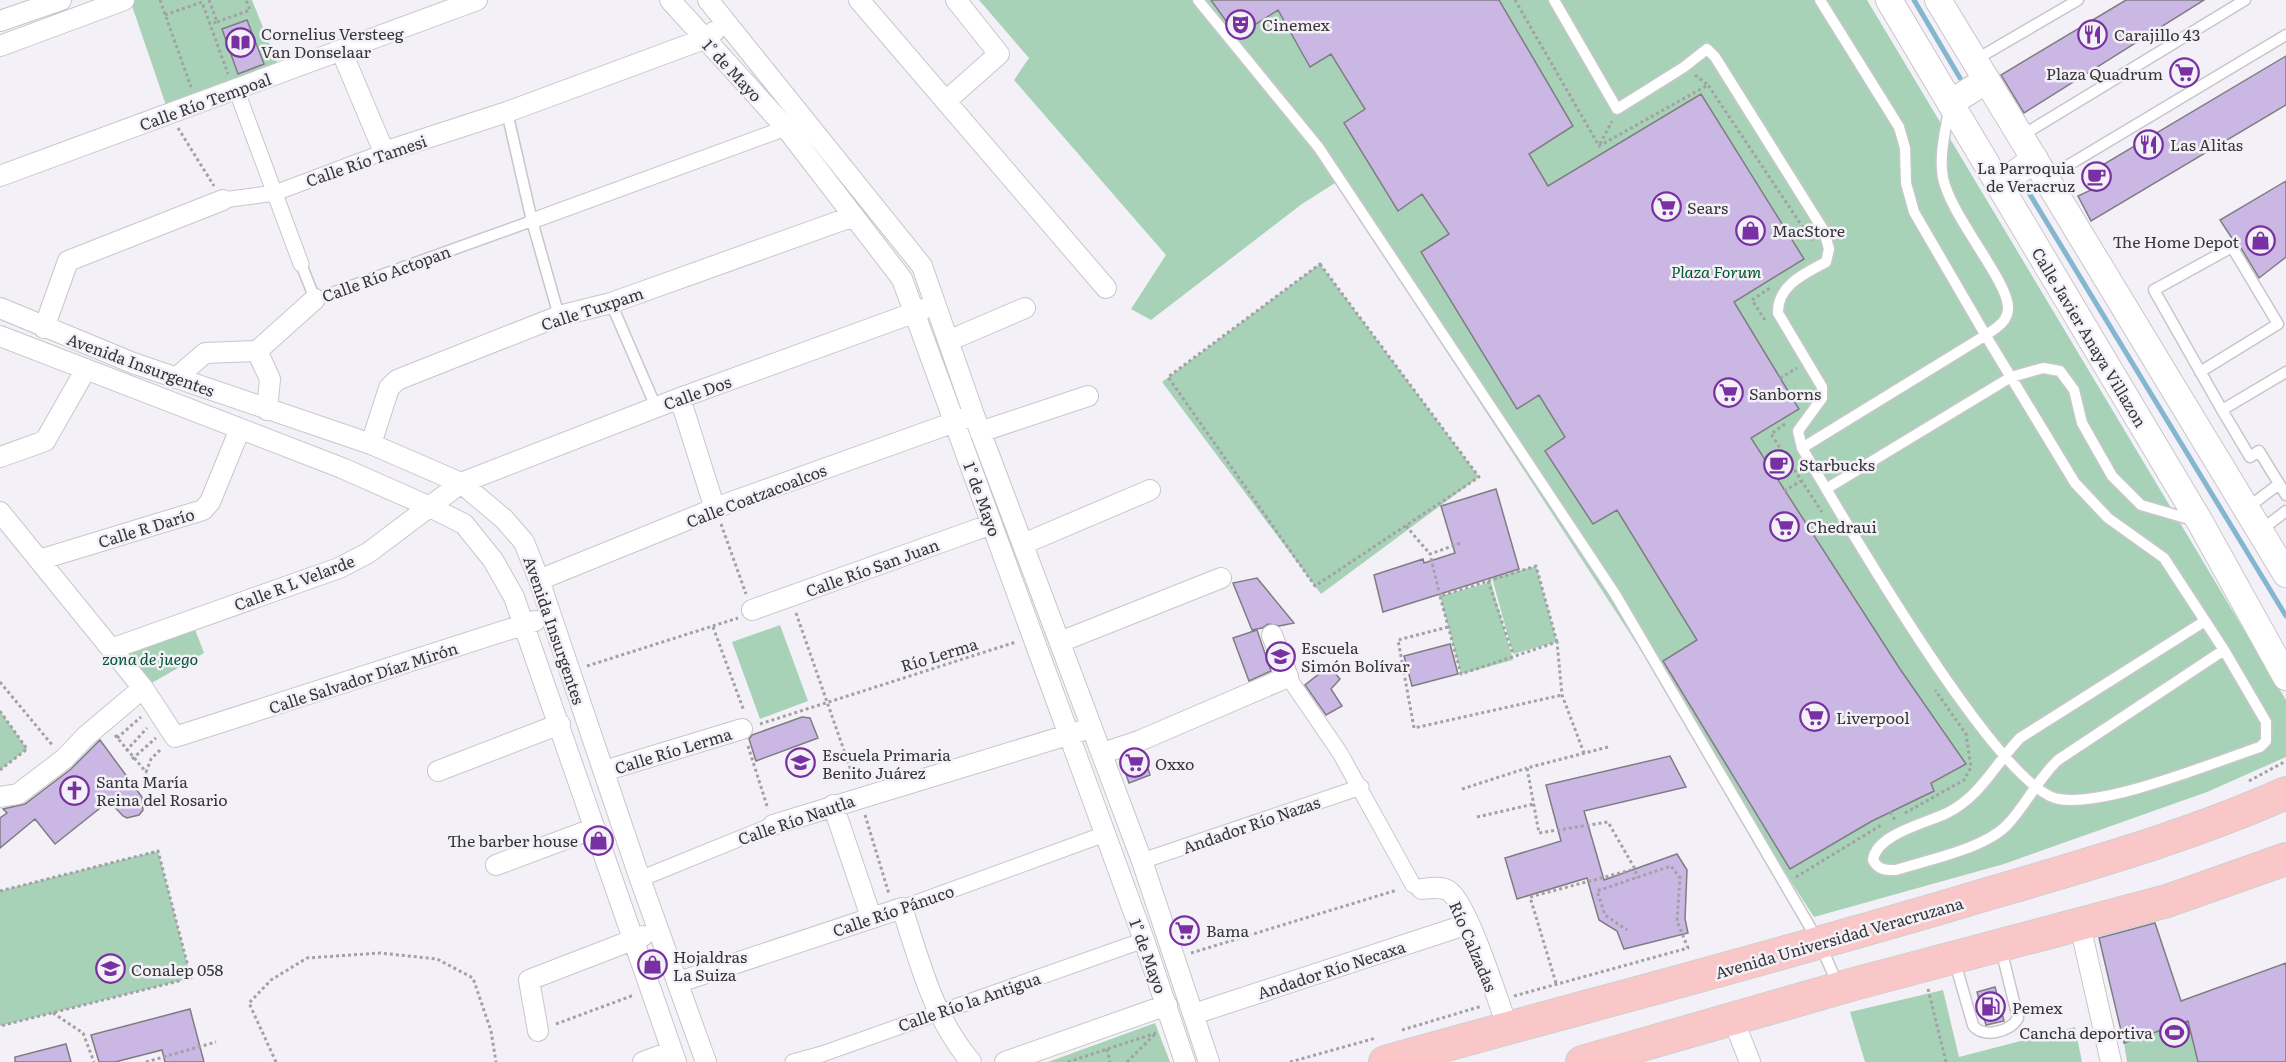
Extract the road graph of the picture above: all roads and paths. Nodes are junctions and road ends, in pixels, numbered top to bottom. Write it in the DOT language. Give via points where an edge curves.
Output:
graph roads {
  1 [pos="61,0"];
  2 [pos="124,0"];
  3 [pos="160,0"];
  4 [pos="209,0"];
  5 [pos="246,0"];
  6 [pos="477,0"];
  7 [pos="670,0"];
  8 [pos="708,0"];
  9 [pos="859,0"];
  10 [pos="956,0"];
  11 [pos="1198,0"];
  12 [pos="1515,0"];
  13 [pos="1821,0"];
  14 [pos="1889,0"];
  15 [pos="1938,0"];
  16 [pos="2079,0"];
  17 [pos="2245,0"];
  18 [pos="1556,1"];
  19 [pos="165,15"];
  20 [pos="0,21"];
  21 [pos="217,22"];
  22 [pos="726,23"];
  23 [pos="210,24"];
  24 [pos="2286,35"];
  25 [pos="704,39"];
  26 [pos="0,46"];
  27 [pos="341,50"];
  28 [pos="1981,70"];
  29 [pos="228,84"];
  30 [pos="201,86"];
  31 [pos="946,101"];
  32 [pos="1950,103"];
  33 [pos="1617,109"];
  34 [pos="507,112"];
  35 [pos="169,114"];
  36 [pos="786,128"];
  37 [pos="2021,136"];
  38 [pos="1599,146"];
  39 [pos="384,152"];
  40 [pos="2041,169"];
  41 [pos="0,176"];
  42 [pos="1999,185"];
  43 [pos="275,193"];
  44 [pos="223,200"];
  45 [pos="854,216"];
  46 [pos="532,221"];
  47 [pos="1815,246"];
  48 [pos="302,264"];
  49 [pos="1779,282"];
  50 [pos="1106,288"];
  51 [pos="315,299"];
  52 [pos="611,303"];
  53 [pos="935,305"];
  54 [pos="0,308"];
  55 [pos="1025,308"];
  56 [pos="913,313"];
  57 [pos="559,316"];
  58 [pos="44,328"];
  59 [pos="1771,330"];
  60 [pos="1986,335"];
  61 [pos="0,336"];
  62 [pos="948,341"];
  63 [pos="257,351"];
  64 [pos="1789,360"];
  65 [pos="1807,363"];
  66 [pos="86,369"];
  67 [pos="1795,369"];
  68 [pos="2200,372"];
  69 [pos="2286,372"];
  70 [pos="2011,377"];
  71 [pos="176,378"];
  72 [pos="1780,378"];
  73 [pos="1801,379"];
  74 [pos="1088,396"];
  75 [pos="680,398"];
  76 [pos="656,407"];
  77 [pos="267,410"];
  78 [pos="2222,411"];
  79 [pos="1793,416"];
  80 [pos="954,422"];
  81 [pos="977,423"];
  82 [pos="240,429"];
  83 [pos="372,444"];
  84 [pos="1802,448"];
  85 [pos="0,457"];
  86 [pos="1802,481"];
  87 [pos="461,483"];
  88 [pos="2279,484"];
  89 [pos="1826,489"];
  90 [pos="1150,490"];
  91 [pos="1784,491"];
  92 [pos="2286,495"];
  93 [pos="428,506"];
  94 [pos="715,509"];
  95 [pos="2246,509"];
  96 [pos="2286,511"];
  97 [pos="0,512"];
  98 [pos="1826,519"];
  99 [pos="2200,522"];
  100 [pos="992,524"];
  101 [pos="1406,526"];
  102 [pos="2260,532"];
  103 [pos="1461,543"];
  104 [pos="1023,544"];
  105 [pos="1430,554"];
  106 [pos="39,560"];
  107 [pos="2286,574"];
  108 [pos="1221,578"];
  109 [pos="539,580"];
  110 [pos="1488,581"];
  111 [pos="1440,596"];
  112 [pos="752,610"];
  113 [pos="796,611"];
  114 [pos="550,616"];
  115 [pos="2205,621"];
  116 [pos="524,625"];
  117 [pos="713,627"];
  118 [pos="1448,627"];
  119 [pos="1272,635"];
  120 [pos="1032,638"];
  121 [pos="1060,642"];
  122 [pos="1557,642"];
  123 [pos="111,649"];
  124 [pos="2224,650"];
  125 [pos="1513,654"];
  126 [pos="1287,673"];
  127 [pos="2286,677"];
  128 [pos="0,682"];
  129 [pos="1930,683"];
  130 [pos="142,688"];
  131 [pos="1562,695"];
  132 [pos="829,701"];
  133 [pos="0,711"];
  134 [pos="164,721"];
  135 [pos="560,724"];
  136 [pos="1093,727"];
  137 [pos="746,728"];
  138 [pos="111,730"];
  139 [pos="1069,735"];
  140 [pos="117,738"];
  141 [pos="1608,747"];
  142 [pos="126,751"];
  143 [pos="1103,753"];
  144 [pos="1584,753"];
  145 [pos="2002,756"];
  146 [pos="64,759"];
  147 [pos="132,759"];
  148 [pos="1527,768"];
  149 [pos="0,770"];
  150 [pos="438,771"];
  151 [pos="604,771"];
  152 [pos="1360,787"];
  153 [pos="2033,787"];
  154 [pos="1462,789"];
  155 [pos="2286,793"];
  156 [pos="860,796"];
  157 [pos="0,797"];
  158 [pos="1533,804"];
  159 [pos="832,805"];
  160 [pos="1477,817"];
  161 [pos="773,825"];
  162 [pos="595,828"];
  163 [pos="1105,834"];
  164 [pos="2286,859"];
  165 [pos="1142,861"];
  166 [pos="496,864"];
  167 [pos="1635,869"];
  168 [pos="1637,878"];
  169 [pos="640,879"];
  170 [pos="1785,884"];
  171 [pos="1418,887"];
  172 [pos="0,891"];
  173 [pos="898,909"];
  174 [pos="871,917"];
  175 [pos="1468,924"];
  176 [pos="2080,925"];
  177 [pos="659,930"];
  178 [pos="1627,930"];
  179 [pos="633,940"];
  180 [pos="1144,940"];
  181 [pos="1820,944"];
  182 [pos="2001,946"];
  183 [pos="1175,958"];
  184 [pos="1954,958"];
  185 [pos="1922,966"];
  186 [pos="679,982"];
  187 [pos="1556,984"];
  188 [pos="1840,988"];
  189 [pos="636,994"];
  190 [pos="1167,1005"];
  191 [pos="936,1012"];
  192 [pos="53,1013"];
  193 [pos="1194,1014"];
  194 [pos="1566,1014"];
  195 [pos="1503,1015"];
  196 [pos="1733,1019"];
  197 [pos="0,1026"];
  198 [pos="538,1031"];
  199 [pos="1158,1032"];
  200 [pos="216,1042"];
  201 [pos="1162,1042"];
  202 [pos="1386,1044"];
  203 [pos="674,1057"];
  204 [pos="94,1062"];
  205 [pos="146,1062"];
  206 [pos="276,1062"];
  207 [pos="496,1062"];
  208 [pos="644,1062"];
  209 [pos="706,1062"];
  210 [pos="793,1062"];
  211 [pos="971,1062"];
  212 [pos="1005,1062"];
  213 [pos="1068,1062"];
  214 [pos="1127,1062"];
  215 [pos="1185,1062"];
  216 [pos="1209,1062"];
  217 [pos="1290,1062"];
  218 [pos="1437,1062"];
  219 [pos="1582,1062"];
  220 [pos="1750,1062"];
  221 [pos="1946,1062"];
  222 [pos="2111,1062"];
  1 -- 20 [label="street"];
  2 -- 26 [label="street"];
  3 -- 19 [label="path"];
  4 -- 21 [label="path"];
  5 -- 21 [label="path" via="250,10"];
  6 -- 27 [label="street, Calle Río Tempoal"];
  7 -- 25 [label="street, 1° de Mayo"];
  8 -- 22 [label="street, 1° de Mayo"];
  9 -- 31 [label="street"];
  10 -- 31 [label="street" via="999,54"];
  11 -- 170 [label="lane" via="1319,148 1615,594"];
  12 -- 38 [label="path"];
  13 -- 60 [label="lane" via="1899,127 1914,212"];
  14 -- 32 [label="street, Calle Javier Anaya Villazon"];
  15 -- 28 [label="street"];
  16 -- 28 [label="lane"];
  17 -- 37 [label="lane"];
  18 -- 33 [label="lane"];
  19 -- 23 [label="path" via="202,2"];
  19 -- 30 [label="path" via="192,89"];
  21 -- 23 [label="path"];
  22 -- 25 [label="street, Calle Río Tamesi"];
  22 -- 53 [label="street, 1° de Mayo" via="922,266"];
  23 -- 29 [label="path"];
  24 -- 40 [label="lane"];
  25 -- 34 [label="street, Calle Río Tamesi"];
  25 -- 36 [label="street, 1° de Mayo"];
  27 -- 29 [label="street, Calle Río Tempoal"];
  27 -- 39 [label="street"];
  28 -- 32 [label="street"];
  28 -- 37 [label="street"];
  29 -- 35 [label="street, Calle Río Tempoal"];
  29 -- 43 [label="street"];
  31 -- 50 [label="street"];
  32 -- 42 [label="street, Calle Javier Anaya Villazon"];
  32 -- 60 [label="lane" via="1942,144 1943,178 1957,215 2006,293 2008,309 2004,321"];
  33 -- 38 [label="path"];
  33 -- 65 [label="lane" via="1707,49 1715,57 1827,239 1826,262 1795,279 1780,297 1778,306 1778,313"];
  34 -- 39 [label="street, Calle Río Tamesi"];
  34 -- 46 [label="lane"];
  35 -- 41 [label="street, Calle Río Tempoal"];
  35 -- 44 [label="path"];
  36 -- 45 [label="street, 1° de Mayo"];
  36 -- 46 [label="street"];
  37 -- 40 [label="street"];
  38 -- 47 [label="path" via="1708,85"];
  39 -- 43 [label="street, Calle Río Tamesi"];
  40 -- 42 [label="street"];
  40 -- 95 [label="street"];
  42 -- 99 [label="street, Calle Javier Anaya Villazon"];
  43 -- 44 [label="street, Calle Río Tamesi"];
  43 -- 48 [label="street"];
  44 -- 58 [label="street, Calle Río Tamesi" via="68,261"];
  45 -- 52 [label="street, Calle Tuxpam"];
  45 -- 56 [label="street, 1° de Mayo" via="902,279"];
  46 -- 51 [label="lane, Calle Río Actopan"];
  46 -- 57 [label="lane"];
  48 -- 51 [label="lane"];
  49 -- 59 [label="path" via="1752,300"];
  51 -- 63 [label="street, Calle Río Actopan"];
  52 -- 57 [label="street, Calle Tuxpam"];
  52 -- 76 [label="lane"];
  53 -- 56 [label="street, Calle Dos"];
  53 -- 62 [label="street, 1° de Mayo"];
  54 -- 58 [label="street, Avenida Insurgentes"];
  55 -- 62 [label="street"];
  56 -- 75 [label="street, Calle Dos"];
  56 -- 80 [label="street, 1° de Mayo"];
  57 -- 83 [label="street, Calle Tuxpam" via="398,380 388,388"];
  58 -- 71 [label="street, Avenida Insurgentes"];
  60 -- 70 [label="lane"];
  60 -- 84 [label="lane"];
  61 -- 66 [label="street, Avenida Insurgentes"];
  62 -- 81 [label="street, 1° de Mayo"];
  63 -- 71 [label="street" via="205,353"];
  63 -- 77 [label="street" via="270,379"];
  64 -- 67 [label="path"];
  65 -- 67 [label="path"];
  65 -- 84 [label="lane" via="1822,387 1822,398 1798,431"];
  66 -- 82 [label="street, Avenida Insurgentes"];
  66 -- 85 [label="street" via="45,441"];
  67 -- 72 [label="path"];
  67 -- 73 [label="path"];
  68 -- 68 [label="lane" via="2278,324 2232,247 2154,290"];
  68 -- 78 [label="lane"];
  69 -- 78 [label="lane"];
  70 -- 89 [label="lane"];
  70 -- 99 [label="lane" via="2043,368 2060,371 2074,390 2082,423 2112,476 2140,505"];
  70 -- 115 [label="lane" via="2075,483 2108,518 2164,558"];
  71 -- 77 [label="street, Avenida Insurgentes"];
  74 -- 81 [label="street, Calle Coatzacoalcos"];
  75 -- 76 [label="street, Calle Dos"];
  75 -- 94 [label="street"];
  76 -- 87 [label="street, Calle Dos"];
  77 -- 83 [label="street, Avenida Insurgentes"];
  78 -- 88 [label="lane" via="2250,457 2259,451"];
  79 -- 86 [label="path" via="1771,434"];
  80 -- 81 [label="street, Calle Coatzacoalcos"];
  80 -- 94 [label="street, Calle Coatzacoalcos"];
  80 -- 100 [label="street, 1° de Mayo"];
  81 -- 104 [label="street, 1° de Mayo"];
  82 -- 93 [label="street, Avenida Insurgentes"];
  82 -- 106 [label="street, Calle R Darío" via="210,502 203,510"];
  83 -- 87 [label="street, Avenida Insurgentes"];
  84 -- 89 [label="lane"];
  86 -- 91 [label="path"];
  86 -- 98 [label="path"];
  87 -- 93 [label="street, Calle R L Velarde"];
  87 -- 109 [label="street, Avenida Insurgentes" via="504,519 524,542"];
  88 -- 92 [label="lane"];
  88 -- 95 [label="lane"];
  89 -- 145 [label="lane" via="1930,656"];
  90 -- 104 [label="street"];
  93 -- 116 [label="street, Avenida Insurgentes" via="464,525 486,551 514,597"];
  93 -- 123 [label="street, Calle R L Velarde" via="368,553 339,568"];
  94 -- 109 [label="street, Calle Coatzacoalcos"];
  94 -- 112 [label="path"];
  95 -- 102 [label="street"];
  96 -- 102 [label="lane"];
  97 -- 106 [label="street"];
  99 -- 127 [label="street, Calle Javier Anaya Villazon"];
  100 -- 112 [label="street, Calle Río San Juan"];
  100 -- 120 [label="street, 1° de Mayo"];
  101 -- 101 [label="path" via="1315,586 1168,377 1320,264 1479,477"];
  101 -- 105 [label="path"];
  102 -- 107 [label="street"];
  103 -- 105 [label="path"];
  104 -- 121 [label="street, 1° de Mayo"];
  105 -- 111 [label="path"];
  106 -- 123 [label="street"];
  108 -- 121 [label="street"];
  109 -- 114 [label="street, Avenida Insurgentes"];
  110 -- 111 [label="path"];
  110 -- 122 [label="path" via="1536,566"];
  110 -- 125 [label="path"];
  111 -- 118 [label="path"];
  113 -- 132 [label="path"];
  114 -- 116 [label="street, Calle Salvador Díaz Mirón"];
  114 -- 151 [label="street, Avenida Insurgentes"];
  115 -- 124 [label="lane"];
  115 -- 145 [label="lane" via="2042,722"];
  116 -- 134 [label="street, Calle Salvador Díaz Mirón"];
  116 -- 135 [label="street, Avenida Insurgentes"];
  117 -- 137 [label="path"];
  118 -- 122 [label="path" via="1461,674"];
  118 -- 131 [label="path" via="1398,640 1414,728"];
  119 -- 126 [label="street"];
  120 -- 132 [label="path, Río Lerma"];
  120 -- 139 [label="street, 1° de Mayo"];
  121 -- 136 [label="street, 1° de Mayo"];
  122 -- 131 [label="path"];
  123 -- 130 [label="street"];
  124 -- 153 [label="lane" via="2058,760"];
  124 -- 153 [label="lane" via="2266,722 2266,741 2260,747 2130,790 2085,799 2059,800"];
  126 -- 143 [label="street" via="1139,741"];
  126 -- 152 [label="street"];
  128 -- 146 [label="path"];
  129 -- 170 [label="path" via="1966,734 1971,767 1964,780"];
  130 -- 134 [label="street"];
  130 -- 146 [label="street"];
  131 -- 144 [label="path"];
  132 -- 137 [label="path, Río Lerma"];
  132 -- 156 [label="path"];
  133 -- 149 [label="path" via="27,749"];
  134 -- 140 [label="path"];
  134 -- 142 [label="path"];
  134 -- 147 [label="path"];
  134 -- 147 [label="path" via="146,772"];
  135 -- 150 [label="street"];
  135 -- 162 [label="street, Avenida Insurgentes"];
  136 -- 139 [label="street, Calle Río Nautla"];
  136 -- 143 [label="street, 1° de Mayo"];
  137 -- 151 [label="street, Calle Río Lerma"];
  137 -- 161 [label="path"];
  138 -- 140 [label="path"];
  139 -- 156 [label="street, Calle Río Nautla"];
  139 -- 163 [label="street, 1° de Mayo"];
  140 -- 142 [label="path"];
  141 -- 144 [label="path"];
  142 -- 147 [label="path"];
  143 -- 165 [label="street, 1° de Mayo"];
  144 -- 148 [label="path"];
  145 -- 153 [label="lane"];
  145 -- 153 [label="lane" via="1978,792 1964,804 1890,837 1877,847 1873,860 1876,866 1896,870 1984,841 2005,827"];
  146 -- 157 [label="street" via="18,794"];
  148 -- 154 [label="path"];
  148 -- 158 [label="path"];
  151 -- 169 [label="street, Avenida Insurgentes"];
  152 -- 165 [label="street, Andador Río Nazas"];
  152 -- 171 [label="street"];
  155 -- 181 [label="main road, Avenida Universidad Veracruzana" via="2133,849"];
  156 -- 159 [label="street, Calle Río Nautla"];
  156 -- 173 [label="path"];
  158 -- 160 [label="path"];
  158 -- 167 [label="path" via="1539,833 1608,822"];
  159 -- 161 [label="street, Calle Río Nautla"];
  159 -- 174 [label="street"];
  161 -- 169 [label="street, Calle Río Nautla"];
  162 -- 166 [label="street"];
  162 -- 179 [label="street, Avenida Insurgentes"];
  163 -- 173 [label="street, Calle Río Pánuco"];
  163 -- 180 [label="street, 1° de Mayo"];
  164 -- 176 [label="main road"];
  165 -- 183 [label="street, 1° de Mayo"];
  167 -- 168 [label="path"];
  167 -- 187 [label="path" via="1530,897"];
  168 -- 178 [label="path" via="1597,891 1605,915"];
  168 -- 187 [label="path" via="1671,866 1680,878 1677,921 1688,948"];
  169 -- 177 [label="street, Avenida Insurgentes"];
  170 -- 181 [label="lane"];
  171 -- 175 [label="street, Río Calzadas" via="1448,890"];
  171 -- 183 [label="path"];
  172 -- 192 [label="path" via="158,851 191,978"];
  173 -- 174 [label="street, Calle Río Pánuco"];
  173 -- 191 [label="street"];
  174 -- 186 [label="street, Calle Río Pánuco"];
  175 -- 193 [label="street, Andador Río Necaxa"];
  175 -- 195 [label="street, Río Calzadas"];
  176 -- 182 [label="main road"];
  176 -- 222 [label="street"];
  177 -- 179 [label="street"];
  177 -- 186 [label="street, Avenida Insurgentes"];
  179 -- 198 [label="street" via="529,980"];
  179 -- 203 [label="street, Avenida Insurgentes"];
  180 -- 190 [label="street, 1° de Mayo"];
  180 -- 191 [label="street, Calle Río la Antigua"];
  181 -- 188 [label="lane"];
  181 -- 194 [label="main road, Avenida Universidad Veracruzana"];
  182 -- 184 [label="main road"];
  182 -- 184 [label="lane" via="2018,1012 2016,1023 1987,1033 1976,1030"];
  183 -- 193 [label="street, 1° de Mayo"];
  184 -- 185 [label="main road"];
  185 -- 188 [label="main road"];
  185 -- 221 [label="path"];
  186 -- 209 [label="street, Avenida Insurgentes"];
  187 -- 194 [label="path"];
  187 -- 195 [label="path"];
  188 -- 196 [label="main road"];
  189 -- 198 [label="path"];
  190 -- 212 [label="street"];
  190 -- 215 [label="street, 1° de Mayo"];
  191 -- 210 [label="street, Calle Río la Antigua"];
  191 -- 211 [label="street"];
  192 -- 197 [label="path"];
  192 -- 204 [label="path" via="83,1034"];
  193 -- 216 [label="street, 1° de Mayo"];
  194 -- 195 [label="main road, Avenida Universidad Veracruzana"];
  195 -- 202 [label="main road, Avenida Universidad Veracruzana"];
  195 -- 202 [label="path"];
  195 -- 218 [label="main road" via="1479,1048"];
  196 -- 219 [label="main road"];
  196 -- 220 [label="street"];
  199 -- 201 [label="path"];
  199 -- 213 [label="path"];
  199 -- 214 [label="path"];
  200 -- 205 [label="path"];
  202 -- 217 [label="path"];
  203 -- 208 [label="street"];
  206 -- 207 [label="path" via="249,1003 271,980 308,958 380,953 437,959 473,978 491,1030"];
}
